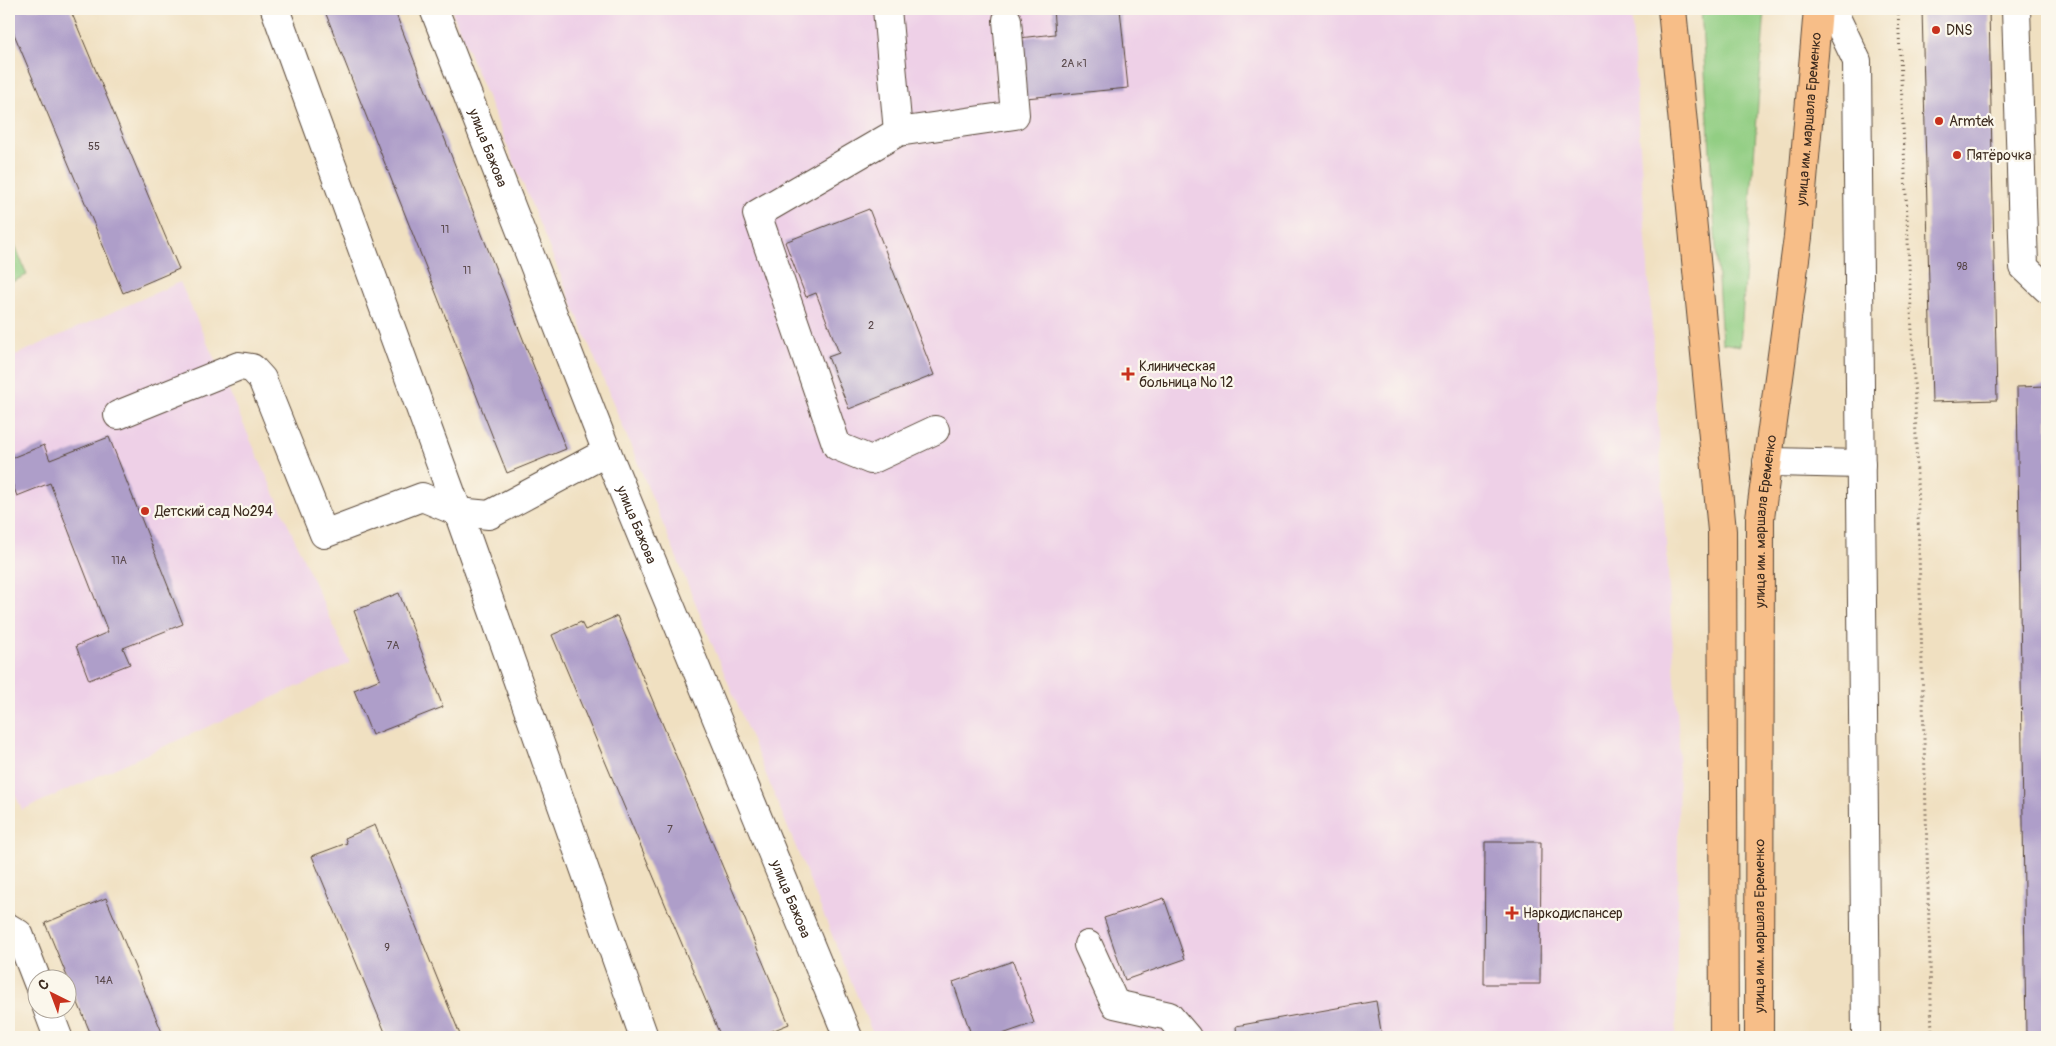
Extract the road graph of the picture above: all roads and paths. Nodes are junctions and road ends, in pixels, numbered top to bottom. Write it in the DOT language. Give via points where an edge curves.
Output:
graph roads {
  1 [pos="274,9"];
  2 [pos="434,9"];
  3 [pos="887,9"];
  4 [pos="1672,9"];
  5 [pos="1818,9"];
  6 [pos="1832,9"];
  7 [pos="1898,9"];
  8 [pos="2016,9"];
  9 [pos="1007,20"];
  10 [pos="898,132"];
  11 [pos="2047,289"];
  12 [pos="118,415"];
  13 [pos="935,430"];
  14 [pos="607,452"];
  15 [pos="1767,462"];
  16 [pos="1861,464"];
  17 [pos="458,512"];
  18 [pos="9,928"];
  19 [pos="1088,945"];
  20 [pos="32,968"];
  21 [pos="51,1018"];
  22 [pos="58,1037"];
  23 [pos="644,1037"];
  24 [pos="848,1037"];
  25 [pos="1187,1037"];
  26 [pos="1724,1037"];
  27 [pos="1759,1037"];
  28 [pos="1866,1037"];
  29 [pos="1932,1037"];
  1 -- 17 [label="street"];
  2 -- 14 [label="street, улица Бажова"];
  3 -- 10 [label="street"];
  4 -- 26 [label="highway" via="1722,532"];
  5 -- 15 [label="highway, улица им. маршала Еременко" via="1798,237"];
  6 -- 16 [label="street" via="1857,61"];
  7 -- 29 [label="path" via="1915,402"];
  8 -- 11 [label="street" via="2024,267"];
  9 -- 10 [label="street" via="1015,115"];
  10 -- 13 [label="street" via="756,214 837,446 871,460"];
  12 -- 17 [label="street" via="239,366 252,368 262,379 324,534 422,497"];
  14 -- 17 [label="street" via="489,514"];
  14 -- 24 [label="street, улица Бажова"];
  15 -- 16 [label="street"];
  15 -- 27 [label="highway, улица им. маршала Еременко" via="1760,518"];
  16 -- 28 [label="street"];
  17 -- 23 [label="street"];
  18 -- 20 [label="street" via="19,934"];
  19 -- 25 [label="street" via="1115,1004 1169,1016"];
  21 -- 22 [label="street"];
}
